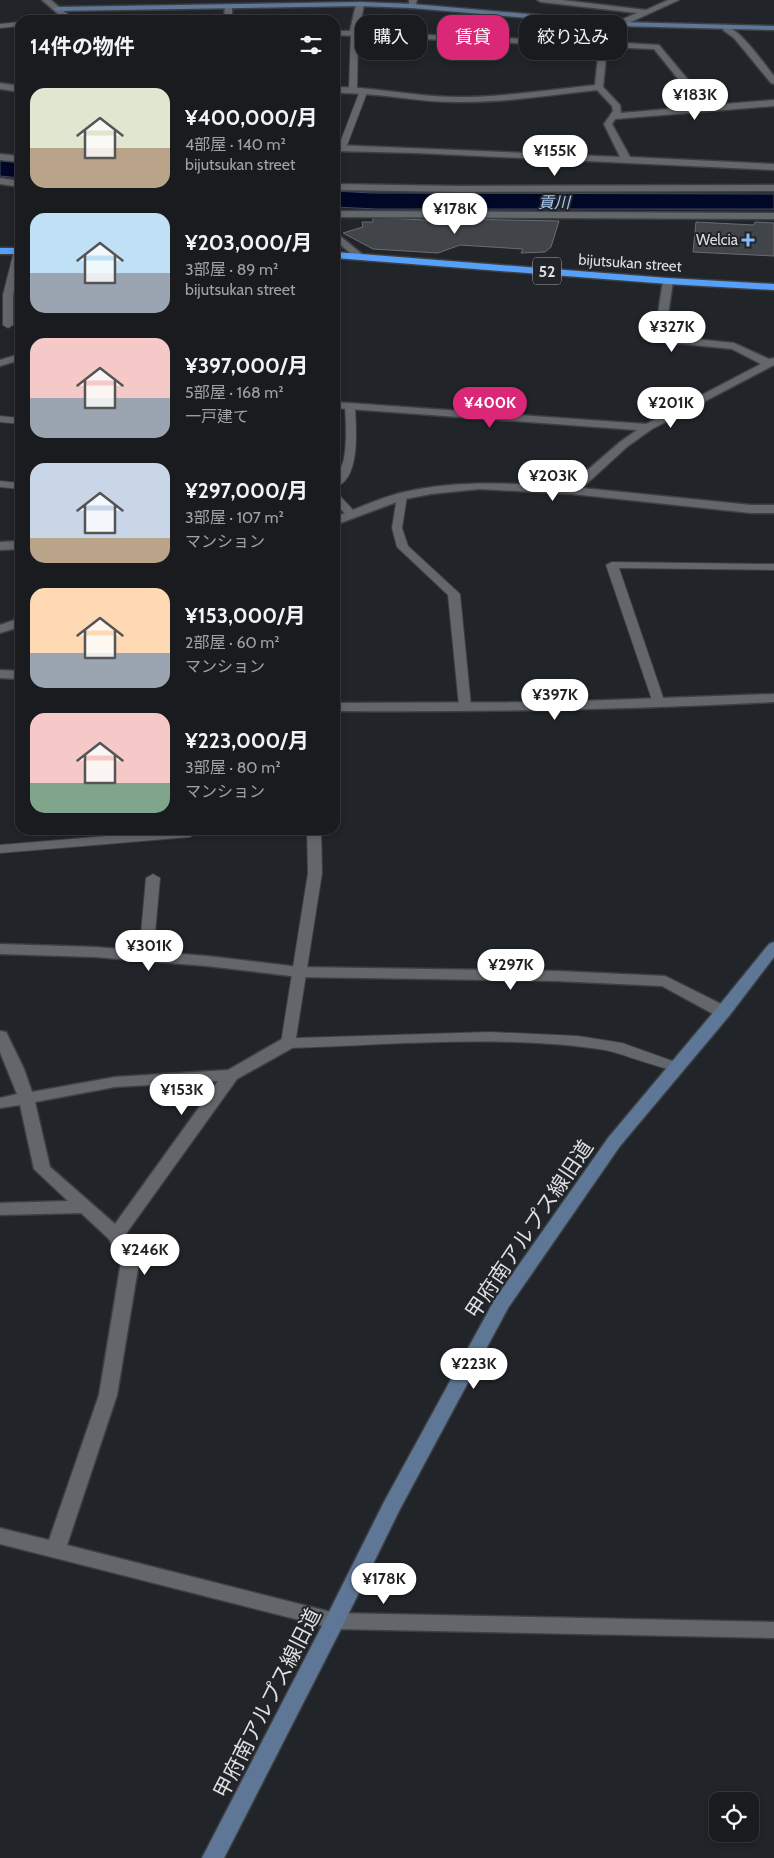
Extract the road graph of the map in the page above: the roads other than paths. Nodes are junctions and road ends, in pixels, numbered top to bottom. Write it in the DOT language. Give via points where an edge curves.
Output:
graph roads {
  1 [pos="46,0"];
  2 [pos="541,0"];
  3 [pos="675,0"];
  4 [pos="303,2"];
  5 [pos="576,2"];
  6 [pos="413,3"];
  7 [pos="360,4"];
  8 [pos="228,6"];
  9 [pos="57,9"];
  10 [pos="646,12"];
  11 [pos="64,15"];
  12 [pos="228,15"];
  13 [pos="531,15"];
  14 [pos="627,20"];
  15 [pos="15,24"];
  16 [pos="627,24"];
  17 [pos="0,26"];
  18 [pos="726,28"];
  19 [pos="774,28"];
  20 [pos="340,33"];
  21 [pos="354,34"];
  22 [pos="519,42"];
  23 [pos="627,46"];
  24 [pos="601,60"];
  25 [pos="774,80"];
  26 [pos="598,86"];
  27 [pos="4,87"];
  28 [pos="353,89"];
  29 [pos="340,90"];
  30 [pos="364,90"];
  31 [pos="0,94"];
  32 [pos="770,103"];
  33 [pos="711,108"];
  34 [pos="774,112"];
  35 [pos="614,116"];
  36 [pos="340,146"];
  37 [pos="340,148"];
  38 [pos="0,157"];
  39 [pos="15,159"];
  40 [pos="626,159"];
  41 [pos="774,167"];
  42 [pos="0,181"];
  43 [pos="15,183"];
  44 [pos="340,187"];
  45 [pos="774,188"];
  46 [pos="340,214"];
  47 [pos="774,216"];
  48 [pos="340,239"];
  49 [pos="15,251"];
  50 [pos="0,252"];
  51 [pos="340,255"];
  52 [pos="359,256"];
  53 [pos="15,269"];
  54 [pos="668,281"];
  55 [pos="774,287"];
  56 [pos="8,325"];
  57 [pos="15,359"];
  58 [pos="771,362"];
  59 [pos="0,363"];
  60 [pos="340,406"];
  61 [pos="350,407"];
  62 [pos="0,419"];
  63 [pos="15,421"];
  64 [pos="648,427"];
  65 [pos="340,481"];
  66 [pos="0,484"];
  67 [pos="15,486"];
  68 [pos="572,490"];
  69 [pos="402,496"];
  70 [pos="340,502"];
  71 [pos="774,509"];
  72 [pos="352,515"];
  73 [pos="340,519"];
  74 [pos="15,545"];
  75 [pos="0,546"];
  76 [pos="774,566"];
  77 [pos="15,624"];
  78 [pos="0,629"];
  79 [pos="0,674"];
  80 [pos="15,675"];
  81 [pos="774,698"];
  82 [pos="659,703"];
  83 [pos="465,706"];
  84 [pos="340,707"];
  85 [pos="166,835"];
  86 [pos="314,835"];
  87 [pos="0,849"];
  88 [pos="153,878"];
  89 [pos="774,946"];
  90 [pos="0,949"];
  91 [pos="146,956"];
  92 [pos="299,972"];
  93 [pos="723,1012"];
  94 [pos="0,1036"];
  95 [pos="288,1043"];
  96 [pos="676,1067"];
  97 [pos="231,1075"];
  98 [pos="26,1097"];
  99 [pos="0,1103"];
  100 [pos="85,1207"];
  101 [pos="0,1209"];
  102 [pos="116,1235"];
  103 [pos="0,1536"];
  104 [pos="55,1551"];
  105 [pos="335,1621"];
  106 [pos="774,1630"];
  107 [pos="213,1858"];
  1 -- 9 [label="street"];
  2 -- 5 [label="street"];
  3 -- 10 [label="street"];
  4 -- 7 [label="street"];
  4 -- 8 [label="street"];
  5 -- 10 [label="street"];
  6 -- 7 [label="street"];
  6 -- 13 [label="street"];
  7 -- 21 [label="street"];
  8 -- 9 [label="street"];
  8 -- 12 [label="street"];
  9 -- 11 [label="street"];
  10 -- 14 [label="street"];
  15 -- 17 [label="lane"];
  16 -- 18 [label="street"];
  18 -- 19 [label="street"];
  18 -- 25 [label="street" via="737,36"];
  20 -- 21 [label="street"];
  21 -- 22 [label="street"];
  21 -- 28 [label="lane"];
  23 -- 33 [label="street" via="656,47"];
  24 -- 26 [label="street"];
  26 -- 30 [label="street" via="461,100"];
  26 -- 35 [label="street" via="616,105 618,111"];
  27 -- 31 [label="street"];
  28 -- 29 [label="street"];
  28 -- 30 [label="street"];
  30 -- 36 [label="lane"];
  32 -- 33 [label="street"];
  32 -- 34 [label="street"];
  33 -- 35 [label="street"];
  35 -- 40 [label="street" via="608,124"];
  37 -- 40 [label="street"];
  38 -- 39 [label="street"];
  40 -- 41 [label="street"];
  42 -- 43 [label="street"];
  44 -- 45 [label="street"];
  46 -- 47 [label="street"];
  48 -- 52 [label="street"];
  49 -- 50 [label="highway"];
  51 -- 52 [label="highway, bijutsukan street / 52"];
  52 -- 54 [label="highway, bijutsukan street / 52"];
  53 -- 56 [label="lane" via="8,295"];
  54 -- 55 [label="highway, bijutsukan street / 52"];
  54 -- 58 [label="street" via="659,339 734,346"];
  57 -- 59 [label="street"];
  58 -- 64 [label="street"];
  60 -- 61 [label="street"];
  61 -- 64 [label="street"];
  61 -- 65 [label="lane" via="349,463"];
  62 -- 63 [label="lane"];
  64 -- 68 [label="street"];
  66 -- 67 [label="lane"];
  68 -- 69 [label="street" via="479,486"];
  68 -- 71 [label="street"];
  69 -- 72 [label="street"];
  69 -- 83 [label="lane" via="397,528 403,547 454,594"];
  70 -- 72 [label="lane"];
  72 -- 73 [label="street"];
  74 -- 75 [label="street"];
  76 -- 82 [label="lane" via="612,564"];
  77 -- 78 [label="street"];
  79 -- 80 [label="street"];
  81 -- 82 [label="street"];
  82 -- 83 [label="street" via="566,707"];
  83 -- 84 [label="street"];
  85 -- 87 [label="lane"];
  86 -- 92 [label="lane" via="315,873"];
  88 -- 91 [label="lane"];
  89 -- 93 [label="street, 甲府南アルプス線旧道"];
  90 -- 91 [label="street"];
  91 -- 92 [label="street"];
  92 -- 93 [label="street" via="665,981"];
  92 -- 95 [label="lane"];
  93 -- 96 [label="street, 甲府南アルプス線旧道"];
  94 -- 98 [label="street"];
  95 -- 96 [label="lane" via="490,1037 578,1041 622,1048"];
  95 -- 97 [label="street"];
  96 -- 105 [label="street, 甲府南アルプス線旧道" via="614,1142 502,1304 391,1507"];
  97 -- 98 [label="street" via="114,1082"];
  97 -- 102 [label="street"];
  98 -- 99 [label="street"];
  98 -- 100 [label="street" via="42,1170"];
  100 -- 101 [label="street"];
  100 -- 102 [label="street"];
  102 -- 104 [label="street" via="130,1262 108,1396"];
  103 -- 104 [label="street"];
  104 -- 105 [label="street"];
  105 -- 106 [label="street"];
  105 -- 107 [label="street, 甲府南アルプス線旧道"];
}
